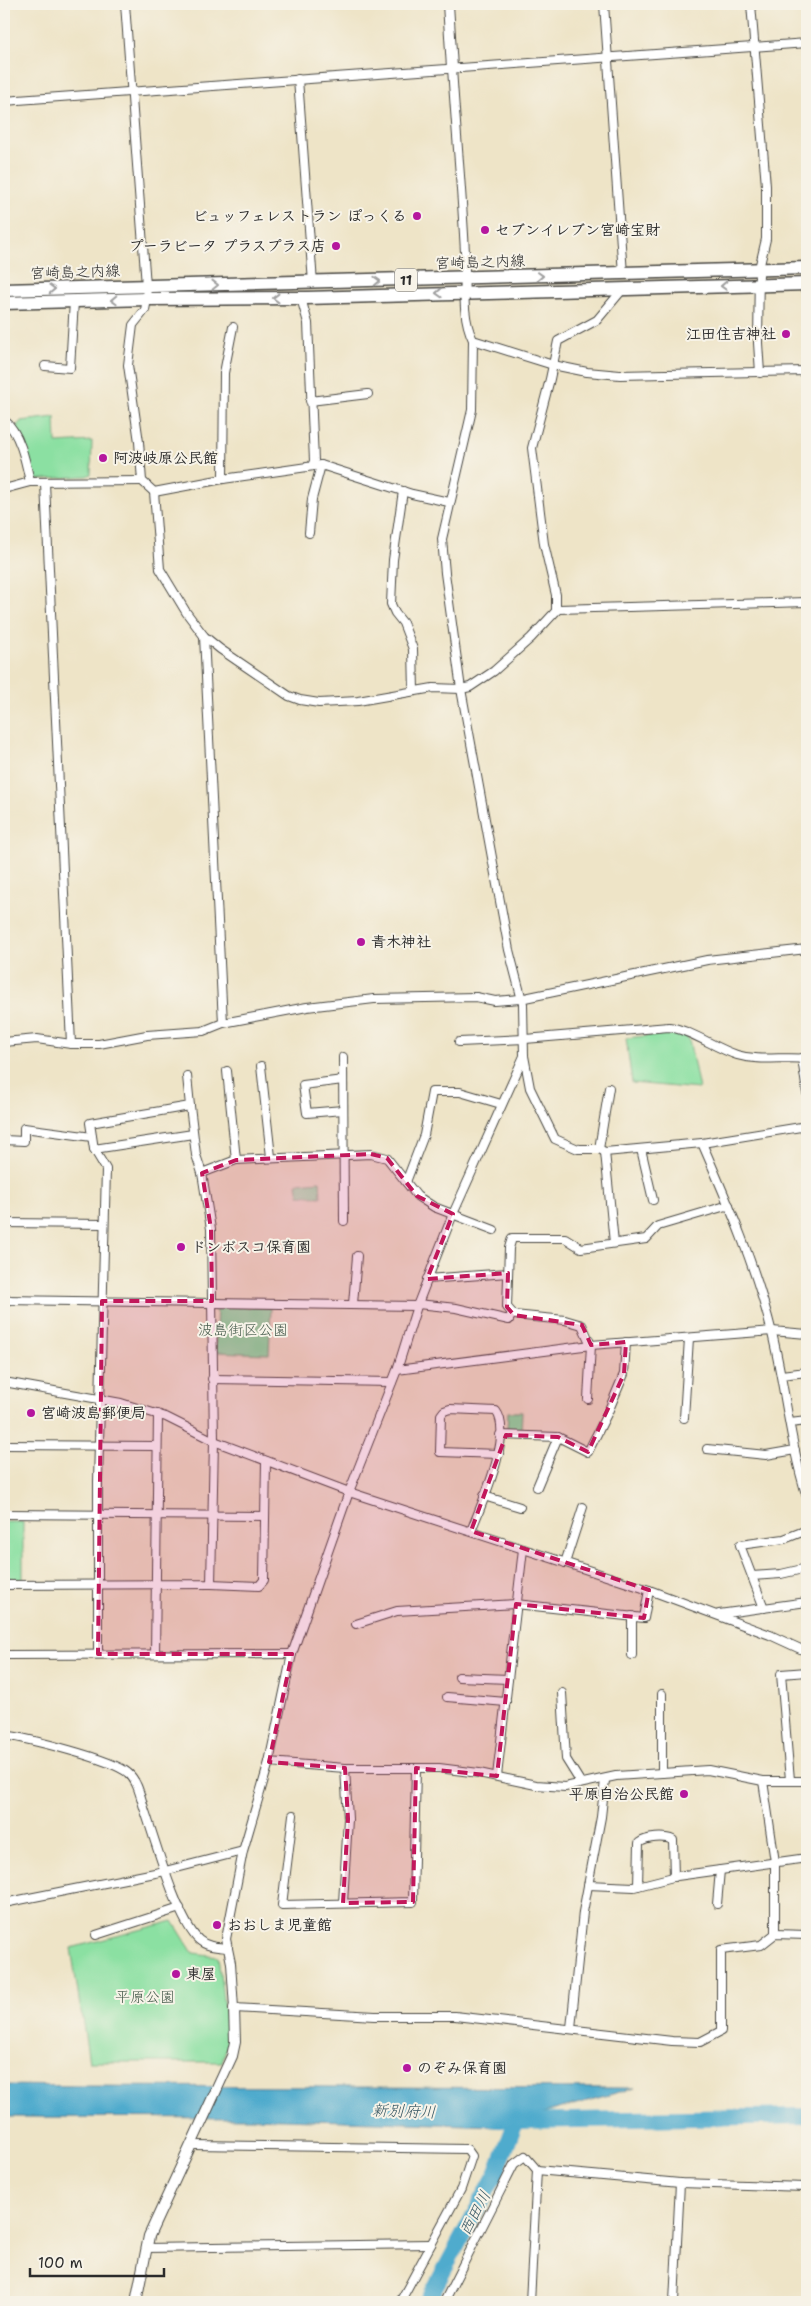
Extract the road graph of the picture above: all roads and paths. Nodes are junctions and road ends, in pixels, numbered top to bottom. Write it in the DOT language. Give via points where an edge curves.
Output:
graph roads {
  1 [pos="125,4"];
  2 [pos="448,4"];
  3 [pos="604,4"];
  4 [pos="752,4"];
  5 [pos="807,43"];
  6 [pos="754,47"];
  7 [pos="608,56"];
  8 [pos="452,68"];
  9 [pos="298,79"];
  10 [pos="132,91"];
  11 [pos="4,101"];
  12 [pos="807,268"];
  13 [pos="759,269"];
  14 [pos="623,274"];
  15 [pos="465,279"];
  16 [pos="313,283"];
  17 [pos="759,285"];
  18 [pos="807,286"];
  19 [pos="623,289"];
  20 [pos="4,290"];
  21 [pos="146,292"];
  22 [pos="465,292"];
  23 [pos="301,298"];
  24 [pos="74,301"];
  25 [pos="4,303"];
  26 [pos="233,327"];
  27 [pos="473,340"];
  28 [pos="553,365"];
  29 [pos="45,366"];
  30 [pos="807,371"];
  31 [pos="760,373"];
  32 [pos="368,394"];
  33 [pos="310,401"];
  34 [pos="4,420"];
  35 [pos="321,465"];
  36 [pos="312,466"];
  37 [pos="223,479"];
  38 [pos="142,480"];
  39 [pos="30,482"];
  40 [pos="45,483"];
  41 [pos="4,489"];
  42 [pos="403,491"];
  43 [pos="154,492"];
  44 [pos="449,502"];
  45 [pos="309,533"];
  46 [pos="807,602"];
  47 [pos="556,611"];
  48 [pos="204,636"];
  49 [pos="461,689"];
  50 [pos="414,691"];
  51 [pos="807,949"];
  52 [pos="520,998"];
  53 [pos="223,1023"];
  54 [pos="525,1039"];
  55 [pos="4,1042"];
  56 [pos="459,1042"];
  57 [pos="71,1044"];
  58 [pos="524,1056"];
  59 [pos="343,1057"];
  60 [pos="805,1059"];
  61 [pos="261,1066"];
  62 [pos="227,1071"];
  63 [pos="187,1076"];
  64 [pos="343,1080"];
  65 [pos="609,1088"];
  66 [pos="807,1092"];
  67 [pos="501,1104"];
  68 [pos="190,1106"];
  69 [pos="343,1110"];
  70 [pos="807,1126"];
  71 [pos="193,1134"];
  72 [pos="92,1137"];
  73 [pos="4,1140"];
  74 [pos="702,1143"];
  75 [pos="641,1148"];
  76 [pos="94,1149"];
  77 [pos="602,1151"];
  78 [pos="344,1155"];
  79 [pos="271,1157"];
  80 [pos="236,1160"];
  81 [pos="202,1173"];
  82 [pos="406,1182"];
  83 [pos="653,1200"];
  84 [pos="729,1205"];
  85 [pos="453,1214"];
  86 [pos="344,1221"];
  87 [pos="4,1223"];
  88 [pos="104,1224"];
  89 [pos="494,1230"];
  90 [pos="614,1244"];
  91 [pos="357,1256"];
  92 [pos="508,1273"];
  93 [pos="427,1279"];
  94 [pos="4,1300"];
  95 [pos="102,1300"];
  96 [pos="212,1301"];
  97 [pos="353,1304"];
  98 [pos="417,1305"];
  99 [pos="512,1312"];
  100 [pos="772,1332"];
  101 [pos="807,1334"];
  102 [pos="689,1338"];
  103 [pos="626,1342"];
  104 [pos="591,1345"];
  105 [pos="397,1370"];
  106 [pos="807,1372"];
  107 [pos="781,1375"];
  108 [pos="212,1379"];
  109 [pos="4,1382"];
  110 [pos="392,1382"];
  111 [pos="100,1398"];
  112 [pos="588,1399"];
  113 [pos="158,1414"];
  114 [pos="684,1418"];
  115 [pos="807,1422"];
  116 [pos="790,1423"];
  117 [pos="500,1435"];
  118 [pos="558,1437"];
  119 [pos="214,1441"];
  120 [pos="4,1445"];
  121 [pos="99,1446"];
  122 [pos="157,1446"];
  123 [pos="707,1449"];
  124 [pos="796,1450"];
  125 [pos="499,1454"];
  126 [pos="266,1461"];
  127 [pos="804,1474"];
  128 [pos="537,1487"];
  129 [pos="349,1492"];
  130 [pos="484,1496"];
  131 [pos="807,1497"];
  132 [pos="520,1507"];
  133 [pos="583,1507"];
  134 [pos="4,1514"];
  135 [pos="98,1515"];
  136 [pos="157,1516"];
  137 [pos="212,1516"];
  138 [pos="265,1516"];
  139 [pos="807,1530"];
  140 [pos="471,1531"];
  141 [pos="523,1549"];
  142 [pos="565,1563"];
  143 [pos="807,1568"];
  144 [pos="752,1576"];
  145 [pos="4,1584"];
  146 [pos="99,1584"];
  147 [pos="156,1584"];
  148 [pos="211,1584"];
  149 [pos="649,1590"];
  150 [pos="807,1602"];
  151 [pos="516,1604"];
  152 [pos="764,1608"];
  153 [pos="717,1614"];
  154 [pos="632,1616"];
  155 [pos="356,1624"];
  156 [pos="807,1652"];
  157 [pos="98,1654"];
  158 [pos="155,1654"];
  159 [pos="292,1654"];
  160 [pos="4,1655"];
  161 [pos="632,1655"];
  162 [pos="807,1672"];
  163 [pos="459,1677"];
  164 [pos="508,1679"];
  165 [pos="562,1694"];
  166 [pos="662,1694"];
  167 [pos="447,1697"];
  168 [pos="506,1702"];
  169 [pos="4,1736"];
  170 [pos="269,1762"];
  171 [pos="345,1768"];
  172 [pos="416,1768"];
  173 [pos="662,1773"];
  174 [pos="497,1776"];
  175 [pos="605,1780"];
  176 [pos="790,1780"];
  177 [pos="807,1781"];
  178 [pos="764,1782"];
  179 [pos="581,1783"];
  180 [pos="292,1815"];
  181 [pos="243,1851"];
  182 [pos="807,1858"];
  183 [pos="775,1862"];
  184 [pos="720,1870"];
  185 [pos="165,1871"];
  186 [pos="674,1877"];
  187 [pos="588,1885"];
  188 [pos="638,1886"];
  189 [pos="4,1904"];
  190 [pos="343,1904"];
  191 [pos="717,1904"];
  192 [pos="180,1908"];
  193 [pos="775,1934"];
  194 [pos="96,1935"];
  195 [pos="807,1936"];
  196 [pos="228,1948"];
  197 [pos="234,2008"];
  198 [pos="570,2028"];
  199 [pos="194,2142"];
  200 [pos="536,2170"];
  201 [pos="680,2182"];
  202 [pos="807,2187"];
  203 [pos="431,2244"];
  204 [pos="146,2248"];
  205 [pos="136,2302"];
  206 [pos="400,2302"];
  207 [pos="444,2302"];
  208 [pos="530,2302"];
  209 [pos="674,2302"];
  1 -- 10 [label="street"];
  2 -- 8 [label="street"];
  3 -- 7 [label="street"];
  4 -- 6 [label="street"];
  5 -- 6 [label="street"];
  6 -- 7 [label="street"];
  6 -- 13 [label="street" via="766,186 766,239"];
  7 -- 8 [label="street"];
  7 -- 14 [label="street"];
  8 -- 9 [label="street"];
  8 -- 15 [label="street"];
  9 -- 10 [label="street"];
  9 -- 16 [label="street"];
  10 -- 11 [label="street"];
  10 -- 21 [label="street"];
  12 -- 13 [label="main road, 宮崎島之内線 / 11"];
  13 -- 14 [label="main road, 宮崎島之内線 / 11"];
  13 -- 17 [label="street"];
  15 -- 14 [label="main road, 宮崎島之内線 / 11, one-way"];
  16 -- 15 [label="main road, 宮崎島之内線 / 11, one-way"];
  15 -- 22 [label="street"];
  21 -- 16 [label="main road, 宮崎島之内線 / 11, one-way"];
  17 -- 18 [label="main road, 宮崎島之内線 / 11"];
  17 -- 19 [label="main road, 宮崎島之内線 / 11, one-way"];
  17 -- 31 [label="street"];
  19 -- 22 [label="main road, 宮崎島之内線 / 11"];
  19 -- 28 [label="street" via="597,320 558,340"];
  20 -- 21 [label="main road, 宮崎島之内線 / 11, one-way"];
  23 -- 21 [label="main road, 宮崎島之内線 / 11, one-way"];
  21 -- 24 [label="main road, 宮崎島之内線 / 11, one-way"];
  21 -- 38 [label="street" via="145,310 133,325 128,365"];
  22 -- 23 [label="main road, 宮崎島之内線 / 11, one-way"];
  22 -- 27 [label="street" via="468,329"];
  23 -- 33 [label="street" via="308,323"];
  24 -- 25 [label="main road, 宮崎島之内線 / 11"];
  24 -- 29 [label="street" via="70,368"];
  26 -- 37 [label="street" via="224,373"];
  27 -- 28 [label="street"];
  27 -- 44 [label="street" via="472,410"];
  28 -- 31 [label="street" via="620,374"];
  28 -- 47 [label="street" via="532,448"];
  30 -- 31 [label="street"];
  32 -- 33 [label="street"];
  33 -- 36 [label="street"];
  34 -- 39 [label="street" via="19,445"];
  35 -- 36 [label="street"];
  35 -- 42 [label="street"];
  35 -- 45 [label="street" via="312,500"];
  36 -- 37 [label="street"];
  37 -- 43 [label="street"];
  38 -- 40 [label="street"];
  38 -- 43 [label="street"];
  39 -- 40 [label="street"];
  39 -- 41 [label="street"];
  40 -- 57 [label="street"];
  42 -- 44 [label="street"];
  42 -- 50 [label="street" via="393,560 391,604 413,649"];
  43 -- 48 [label="street" via="160,570 176,599"];
  44 -- 49 [label="street" via="442,539"];
  46 -- 47 [label="street"];
  47 -- 49 [label="street" via="494,671 470,687"];
  48 -- 50 [label="street" via="300,700 319,703 358,701"];
  48 -- 53 [label="street"];
  49 -- 50 [label="street"];
  49 -- 52 [label="street"];
  51 -- 52 [label="street" via="707,960"];
  52 -- 53 [label="street" via="495,1001 476,997 374,999 307,1007"];
  52 -- 54 [label="street"];
  53 -- 57 [label="street" via="202,1031 147,1035 99,1044"];
  54 -- 56 [label="street"];
  54 -- 58 [label="street"];
  54 -- 60 [label="street" via="669,1027 684,1030 737,1055"];
  55 -- 57 [label="street" via="37,1039"];
  58 -- 67 [label="street"];
  58 -- 77 [label="street" via="530,1088 555,1139 578,1150"];
  59 -- 64 [label="street"];
  60 -- 66 [label="street"];
  61 -- 79 [label="street"];
  62 -- 80 [label="street"];
  63 -- 68 [label="street"];
  64 -- 69 [label="street"];
  64 -- 69 [label="street" via="303,1084 307,1113"];
  65 -- 77 [label="street"];
  67 -- 82 [label="street" via="460,1092 432,1092 424,1135"];
  67 -- 85 [label="street"];
  68 -- 71 [label="street"];
  68 -- 72 [label="street" via="90,1123"];
  69 -- 78 [label="street"];
  70 -- 74 [label="street"];
  71 -- 76 [label="street"];
  71 -- 81 [label="street"];
  72 -- 73 [label="street" via="24,1128 24,1141"];
  72 -- 76 [label="street"];
  74 -- 75 [label="street"];
  74 -- 84 [label="street"];
  75 -- 77 [label="street"];
  75 -- 83 [label="street"];
  76 -- 88 [label="street" via="106,1168"];
  77 -- 90 [label="street"];
  78 -- 79 [label="street"];
  78 -- 82 [label="street" via="371,1154 387,1158"];
  78 -- 86 [label="street"];
  79 -- 80 [label="street"];
  80 -- 81 [label="street"];
  81 -- 96 [label="street" via="211,1229"];
  82 -- 85 [label="street" via="417,1196"];
  84 -- 90 [label="street" via="658,1226 646,1239"];
  84 -- 100 [label="street" via="758,1280"];
  85 -- 89 [label="street"];
  85 -- 93 [label="street"];
  87 -- 88 [label="street"];
  88 -- 95 [label="street"];
  90 -- 92 [label="street" via="582,1248 565,1238 512,1238"];
  91 -- 97 [label="street"];
  92 -- 93 [label="street"];
  92 -- 99 [label="street" via="507,1307"];
  93 -- 98 [label="street"];
  94 -- 95 [label="street"];
  95 -- 96 [label="street"];
  95 -- 111 [label="street"];
  96 -- 97 [label="street"];
  96 -- 108 [label="street"];
  97 -- 98 [label="street"];
  98 -- 99 [label="street" via="456,1308 508,1320"];
  98 -- 105 [label="street"];
  99 -- 104 [label="street" via="514,1315 582,1325"];
  100 -- 101 [label="street"];
  100 -- 102 [label="street"];
  100 -- 107 [label="street"];
  102 -- 103 [label="street"];
  102 -- 114 [label="street"];
  103 -- 104 [label="street"];
  103 -- 118 [label="street" via="624,1374 588,1452"];
  104 -- 105 [label="street"];
  104 -- 112 [label="street"];
  105 -- 110 [label="street"];
  106 -- 107 [label="street"];
  107 -- 116 [label="street"];
  108 -- 110 [label="street"];
  108 -- 119 [label="street"];
  109 -- 111 [label="street"];
  110 -- 129 [label="street"];
  111 -- 113 [label="street"];
  111 -- 121 [label="street"];
  113 -- 119 [label="street"];
  113 -- 122 [label="street"];
  115 -- 116 [label="street"];
  116 -- 124 [label="street"];
  117 -- 118 [label="street"];
  117 -- 125 [label="street"];
  117 -- 125 [label="street" via="501,1418 496,1411 450,1409 441,1415 440,1452"];
  118 -- 128 [label="street"];
  119 -- 126 [label="street"];
  119 -- 137 [label="street"];
  120 -- 121 [label="street"];
  121 -- 122 [label="street"];
  121 -- 135 [label="street"];
  122 -- 136 [label="street"];
  123 -- 124 [label="street" via="766,1454"];
  124 -- 127 [label="street"];
  125 -- 130 [label="street"];
  126 -- 129 [label="street"];
  126 -- 138 [label="street"];
  127 -- 131 [label="street"];
  129 -- 140 [label="street"];
  129 -- 159 [label="street"];
  130 -- 132 [label="street"];
  130 -- 140 [label="street"];
  133 -- 142 [label="street"];
  134 -- 135 [label="street"];
  135 -- 136 [label="street"];
  135 -- 146 [label="street"];
  136 -- 137 [label="street"];
  136 -- 147 [label="street"];
  137 -- 138 [label="street"];
  137 -- 148 [label="street"];
  138 -- 148 [label="street" via="264,1580 259,1586"];
  139 -- 144 [label="street" via="784,1539 740,1545"];
  140 -- 141 [label="street"];
  141 -- 142 [label="street"];
  141 -- 151 [label="street"];
  142 -- 149 [label="street"];
  143 -- 144 [label="street"];
  144 -- 152 [label="street"];
  145 -- 146 [label="street"];
  146 -- 147 [label="street"];
  146 -- 157 [label="street"];
  147 -- 148 [label="street"];
  147 -- 158 [label="street"];
  149 -- 153 [label="street"];
  149 -- 154 [label="street" via="644,1618"];
  150 -- 152 [label="street"];
  151 -- 154 [label="street"];
  151 -- 155 [label="street" via="397,1611"];
  151 -- 164 [label="street"];
  152 -- 153 [label="street"];
  153 -- 156 [label="street"];
  154 -- 161 [label="street"];
  157 -- 158 [label="street"];
  157 -- 160 [label="street"];
  158 -- 159 [label="street"];
  159 -- 170 [label="street"];
  162 -- 176 [label="street" via="781,1674"];
  163 -- 164 [label="street"];
  164 -- 168 [label="street"];
  165 -- 179 [label="street" via="566,1759"];
  166 -- 173 [label="street"];
  167 -- 168 [label="street"];
  168 -- 174 [label="street"];
  169 -- 185 [label="street" via="35,1740 113,1765 128,1773 137,1786"];
  170 -- 171 [label="street"];
  170 -- 181 [label="street"];
  171 -- 172 [label="street"];
  171 -- 190 [label="street" via="348,1820"];
  172 -- 174 [label="street"];
  172 -- 190 [label="street" via="413,1902"];
  173 -- 175 [label="street" via="616,1776"];
  173 -- 178 [label="street" via="708,1770"];
  174 -- 179 [label="street" via="536,1785 565,1787"];
  175 -- 179 [label="street"];
  175 -- 187 [label="street" via="602,1817"];
  176 -- 177 [label="street"];
  176 -- 178 [label="street"];
  178 -- 183 [label="street"];
  180 -- 190 [label="street" via="282,1905"];
  181 -- 185 [label="street"];
  181 -- 196 [label="street" via="226,1939"];
  182 -- 183 [label="street"];
  183 -- 184 [label="street"];
  183 -- 193 [label="street"];
  184 -- 186 [label="street"];
  184 -- 191 [label="street"];
  185 -- 189 [label="street"];
  185 -- 192 [label="street"];
  186 -- 188 [label="street"];
  186 -- 188 [label="street" via="673,1840 667,1837 644,1840 640,1844"];
  187 -- 188 [label="street"];
  187 -- 198 [label="street"];
  192 -- 194 [label="street"];
  192 -- 196 [label="street" via="199,1941 212,1947"];
  193 -- 195 [label="street"];
  193 -- 198 [label="street" via="762,1945 722,1950 721,2031 700,2042"];
  196 -- 197 [label="street"];
  197 -- 198 [label="street" via="376,2016 455,2016"];
  197 -- 199 [label="street" via="235,2042 228,2066"];
  199 -- 203 [label="street" via="467,2149 472,2156 461,2189"];
  199 -- 204 [label="street"];
  200 -- 201 [label="street"];
  200 -- 207 [label="street" via="524,2156 514,2164"];
  200 -- 208 [label="street"];
  201 -- 202 [label="street"];
  201 -- 209 [label="street"];
  203 -- 204 [label="street"];
  203 -- 206 [label="street"];
  204 -- 205 [label="street"];
}
